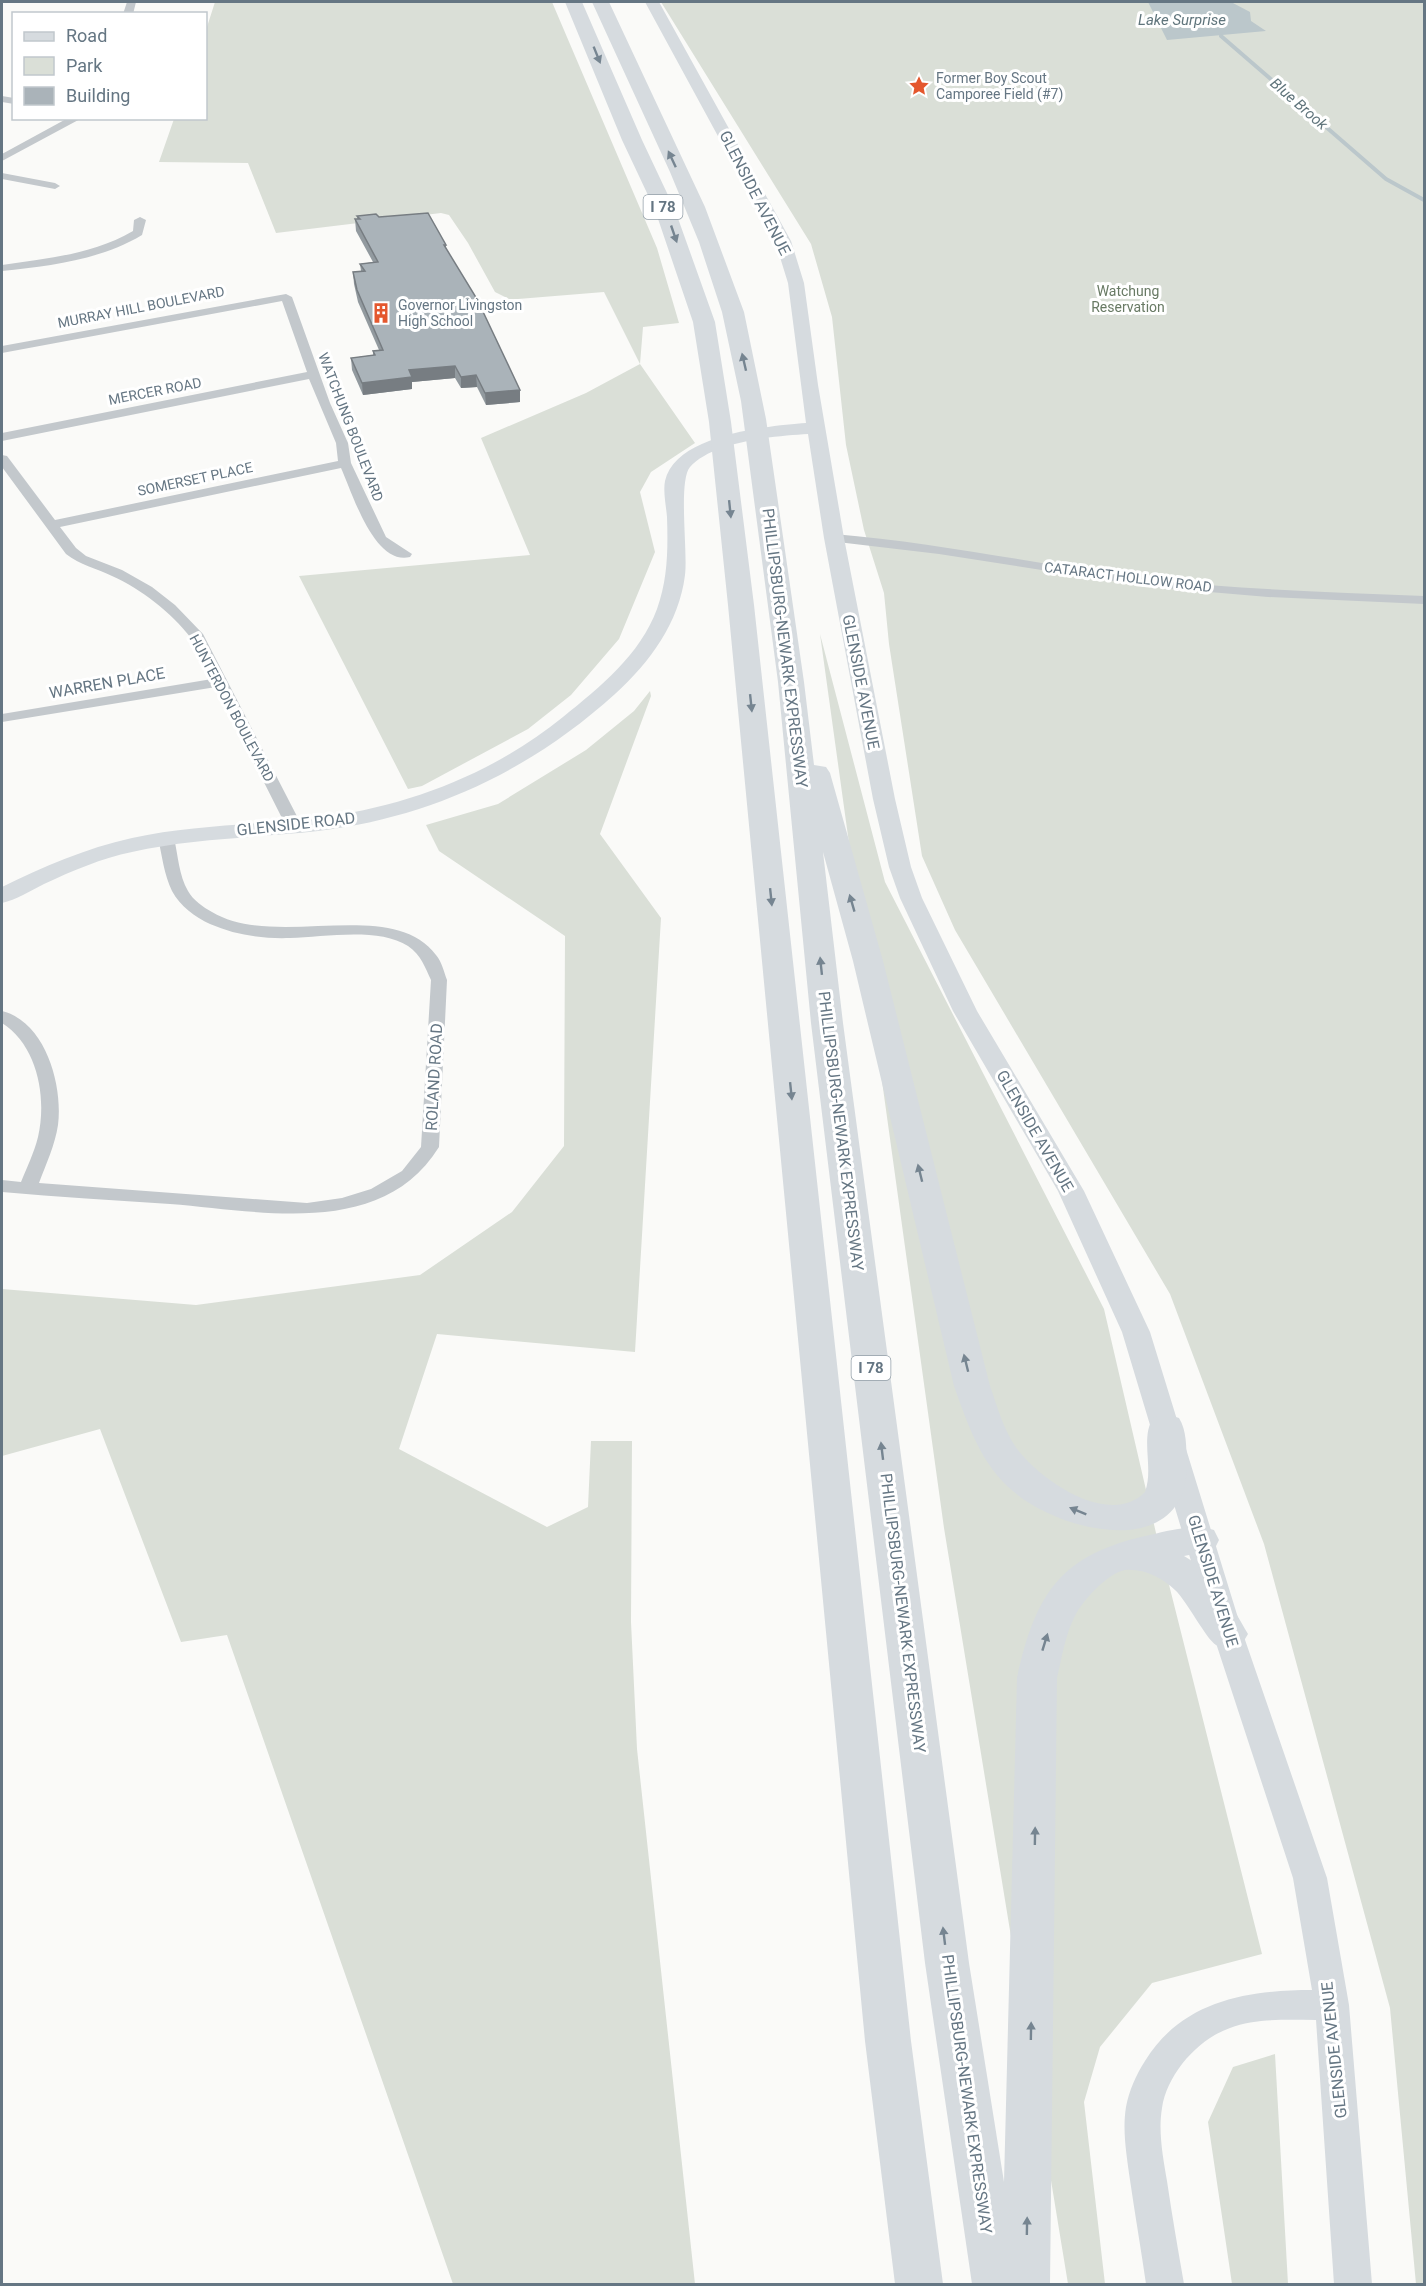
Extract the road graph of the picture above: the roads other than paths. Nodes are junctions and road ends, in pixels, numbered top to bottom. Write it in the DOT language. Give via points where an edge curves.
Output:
graph roads {
  1 [pos="573,2"];
  2 [pos="600,2"];
  3 [pos="652,2"];
  4 [pos="73,120"];
  5 [pos="2,158"];
  6 [pos="2,176"];
  7 [pos="55,186"];
  8 [pos="140,220"];
  9 [pos="2,268"];
  10 [pos="286,297"];
  11 [pos="2,349"];
  12 [pos="314,374"];
  13 [pos="817,428"];
  14 [pos="2,437"];
  15 [pos="2,459"];
  16 [pos="345,463"];
  17 [pos="51,525"];
  18 [pos="834,538"];
  19 [pos="405,554"];
  20 [pos="1425,600"];
  21 [pos="219,682"];
  22 [pos="791,682"];
  23 [pos="2,718"];
  24 [pos="294,826"];
  25 [pos="166,838"];
  26 [pos="2,896"];
  27 [pos="2,1016"];
  28 [pos="2,1186"];
  29 [pos="28,1188"];
  30 [pos="1166,1427"];
  31 [pos="1198,1531"];
  32 [pos="1116,1538"];
  33 [pos="1228,1634"];
  34 [pos="1332,2005"];
  35 [pos="919,2284"];
  36 [pos="996,2284"];
  37 [pos="1026,2284"];
  38 [pos="1165,2284"];
  39 [pos="1353,2284"];
  1 -- 35 [label="highway, I 78, one-way" via="665,210 705,322 722,437 888,2042"];
  22 -- 2 [label="highway, PHILLIPSBURG-NEWARK EXPRESSWAY / I 78, one-way" via="758,434 723,278 696,210"];
  3 -- 13 [label="main road, GLENSIDE AVENUE" via="783,241 796,283"];
  4 -- 5 [label="street"];
  6 -- 7 [label="street"];
  8 -- 9 [label="street" via="138,233 121,243 76,256"];
  10 -- 11 [label="street, MURRAY HILL BOULEVARD"];
  10 -- 12 [label="street, WATCHUNG BOULEVARD"];
  12 -- 14 [label="street, MERCER ROAD"];
  12 -- 16 [label="street, WATCHUNG BOULEVARD" via="342,443"];
  13 -- 18 [label="main road, GLENSIDE AVENUE"];
  13 -- 24 [label="main road, GLENSIDE ROAD" via="749,436 698,453 685,462 674,483 678,553 668,607 656,634 638,658 575,719 513,763 443,795 370,815"];
  15 -- 17 [label="street, HUNTERDON BOULEVARD"];
  16 -- 17 [label="street, SOMERSET PLACE"];
  16 -- 19 [label="street, WATCHUNG BOULEVARD" via="380,539"];
  17 -- 21 [label="street, HUNTERDON BOULEVARD" via="81,559 117,573 170,608 198,637"];
  18 -- 20 [label="street, CATARACT HOLLOW ROAD" via="908,543 1165,584"];
  18 -- 30 [label="main road, GLENSIDE AVENUE" via="884,799 911,898 965,1011 1071,1191 1136,1332"];
  21 -- 23 [label="street, WARREN PLACE"];
  21 -- 24 [label="street, HUNTERDON BOULEVARD"];
  32 -- 22 [label="highway, one-way" via="1090,1515 1029,1484 1003,1457 988,1430 972,1386 868,961"];
  36 -- 22 [label="highway, PHILLIPSBURG-NEWARK EXPRESSWAY / I 78, one-way" via="937,1880 827,1023"];
  24 -- 25 [label="main road, GLENSIDE ROAD"];
  25 -- 26 [label="main road, GLENSIDE ROAD" via="87,858"];
  25 -- 29 [label="street, ROLAND ROAD" via="181,894 207,917 271,933 349,929 380,932 413,943 430,957 439,980 430,1147 417,1167 391,1186 370,1197 320,1208"];
  27 -- 29 [label="street" via="20,1028 33,1046 45,1070 50,1099 47,1138"];
  28 -- 29 [label="street, ROLAND ROAD"];
  30 -- 31 [label="main road, GLENSIDE AVENUE"];
  30 -- 32 [label="highway" via="1167,1483 1163,1494 1157,1505"];
  31 -- 32 [label="highway" via="1152,1546"];
  31 -- 33 [label="main road, GLENSIDE AVENUE"];
  32 -- 33 [label="highway" via="1140,1558 1173,1566 1196,1586"];
  37 -- 32 [label="highway, one-way" via="1037,1678 1042,1651 1060,1605"];
  33 -- 34 [label="main road, GLENSIDE AVENUE" via="1310,1878"];
  34 -- 38 [label="main road" via="1263,2007 1227,2013 1199,2026 1173,2048 1156,2074 1144,2105 1143,2142"];
  34 -- 39 [label="main road, GLENSIDE AVENUE"];
}
